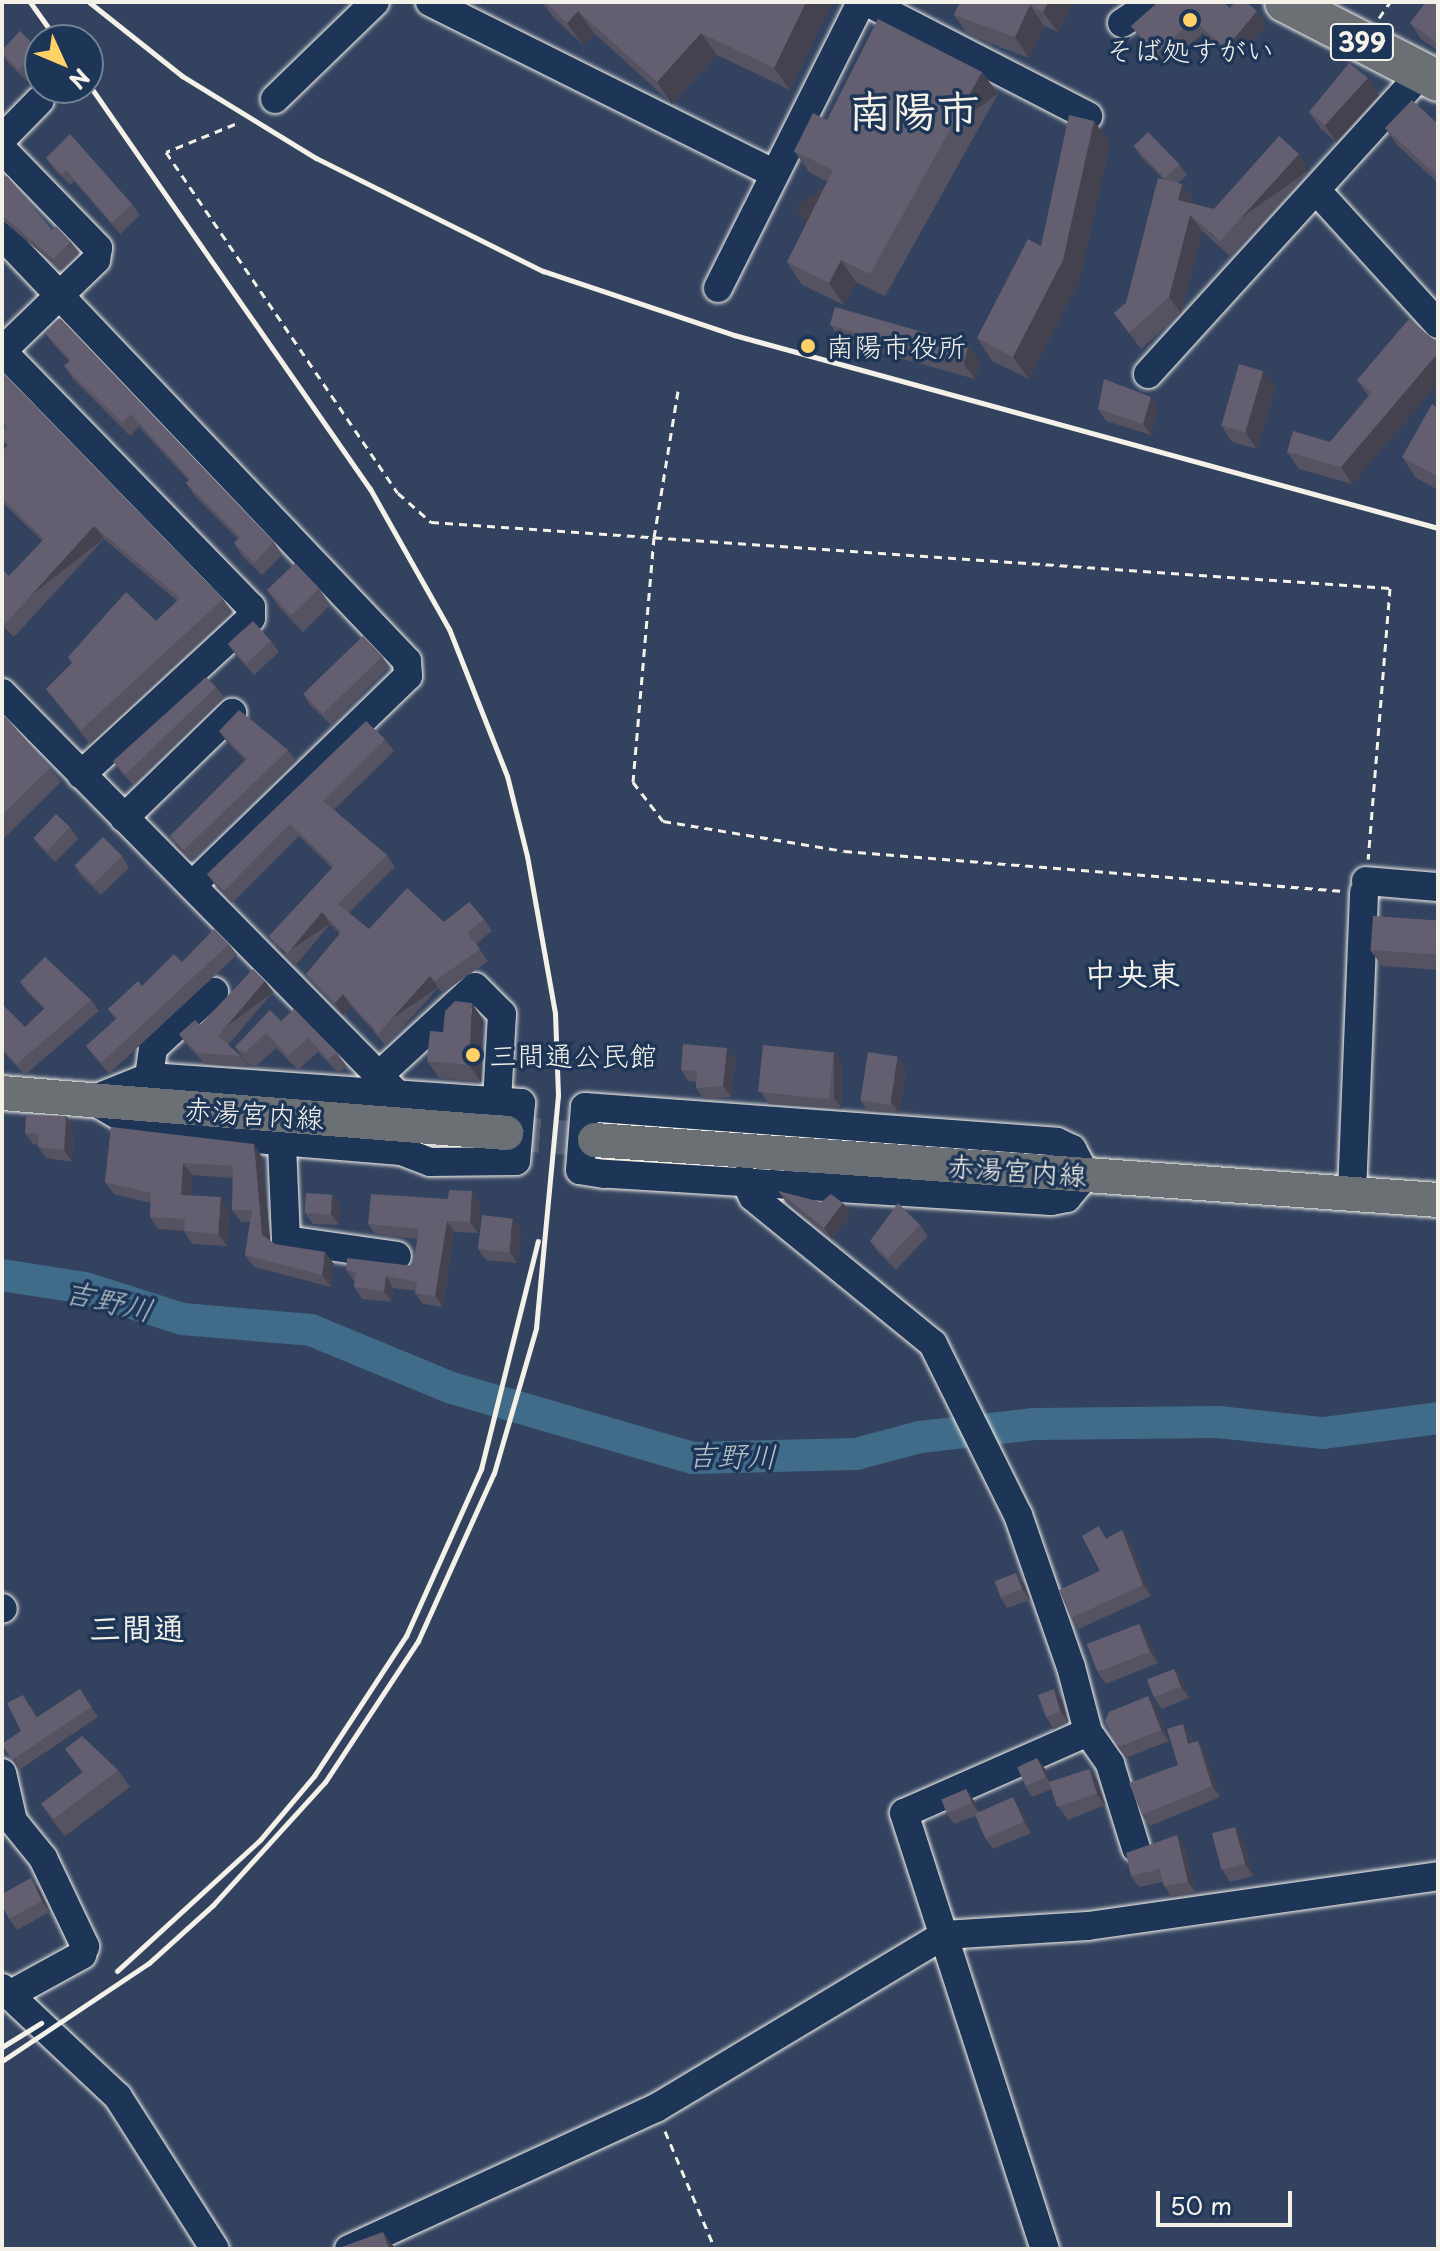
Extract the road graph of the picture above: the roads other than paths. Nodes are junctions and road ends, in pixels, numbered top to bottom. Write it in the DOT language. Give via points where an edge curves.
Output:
graph roads {
  1 [pos="375,2"];
  2 [pos="430,2"];
  3 [pos="864,2"];
  4 [pos="1154,2"];
  5 [pos="1285,2"];
  6 [pos="1122,23"];
  7 [pos="1430,77"];
  8 [pos="275,99"];
  9 [pos="36,104"];
  10 [pos="1088,116"];
  11 [pos="2,139"];
  12 [pos="2,149"];
  13 [pos="775,174"];
  14 [pos="1316,190"];
  15 [pos="2,235"];
  16 [pos="718,288"];
  17 [pos="60,295"];
  18 [pos="1438,324"];
  19 [pos="2,351"];
  20 [pos="1148,374"];
  21 [pos="7,709"];
  22 [pos="232,713"];
  23 [pos="81,775"];
  24 [pos="124,818"];
  25 [pos="192,885"];
  26 [pos="1438,887"];
  27 [pos="214,992"];
  28 [pos="149,1077"];
  29 [pos="387,1086"];
  30 [pos="2,1093"];
  31 [pos="92,1100"];
  32 [pos="501,1117"];
  33 [pos="595,1140"];
  34 [pos="282,1144"];
  35 [pos="1086,1175"];
  36 [pos="744,1179"];
  37 [pos="1352,1193"];
  38 [pos="1438,1200"];
  39 [pos="397,1256"];
  40 [pos="1088,1732"];
  41 [pos="2,1773"];
  42 [pos="1136,1848"];
  43 [pos="1438,1876"];
  44 [pos="944,1935"];
  45 [pos="8,1990"];
  46 [pos="215,2249"];
  47 [pos="349,2249"];
  48 [pos="1045,2249"];
  1 -- 8 [label="street"];
  2 -- 13 [label="street"];
  3 -- 10 [label="street"];
  3 -- 13 [label="street"];
  4 -- 6 [label="street"];
  5 -- 7 [label="highway, 399"];
  7 -- 14 [label="street"];
  9 -- 11 [label="street"];
  12 -- 17 [label="street" via="98,248"];
  13 -- 16 [label="street"];
  14 -- 18 [label="street"];
  14 -- 20 [label="street"];
  15 -- 17 [label="street"];
  17 -- 19 [label="street"];
  17 -- 25 [label="street" via="407,661 408,676"];
  19 -- 23 [label="street" via="251,607 251,618"];
  21 -- 23 [label="street"];
  22 -- 24 [label="street"];
  23 -- 24 [label="street"];
  24 -- 25 [label="street"];
  25 -- 29 [label="street"];
  26 -- 37 [label="street" via="1365,887"];
  27 -- 28 [label="street" via="153,1048"];
  28 -- 29 [label="street"];
  28 -- 31 [label="street"];
  29 -- 32 [label="street"];
  29 -- 32 [label="street" via="475,987 502,1014"];
  30 -- 31 [label="main road, 赤湯宮内線"];
  31 -- 32 [label="main road, 赤湯宮内線"];
  31 -- 34 [label="street" via="143,1130"];
  32 -- 34 [label="street" via="521,1103 516,1161 430,1162 401,1151"];
  33 -- 35 [label="main road, 赤湯宮内線"];
  34 -- 39 [label="street" via="286,1240"];
  35 -- 36 [label="street" via="1067,1198 1051,1201"];
  35 -- 36 [label="street" via="1072,1149 1057,1142 585,1107 580,1170"];
  35 -- 37 [label="main road, 赤湯宮内線"];
  36 -- 40 [label="street" via="753,1197 933,1344 950,1370 1018,1515"];
  37 -- 38 [label="main road, 赤湯宮内線"];
  40 -- 42 [label="street" via="1110,1764"];
  40 -- 44 [label="street" via="904,1813"];
  41 -- 45 [label="street" via="13,1821 43,1858 85,1946 82,1955"];
  43 -- 44 [label="street" via="1088,1926"];
  44 -- 47 [label="street" via="656,2108"];
  44 -- 48 [label="street"];
  45 -- 46 [label="street" via="118,2097"];
}
